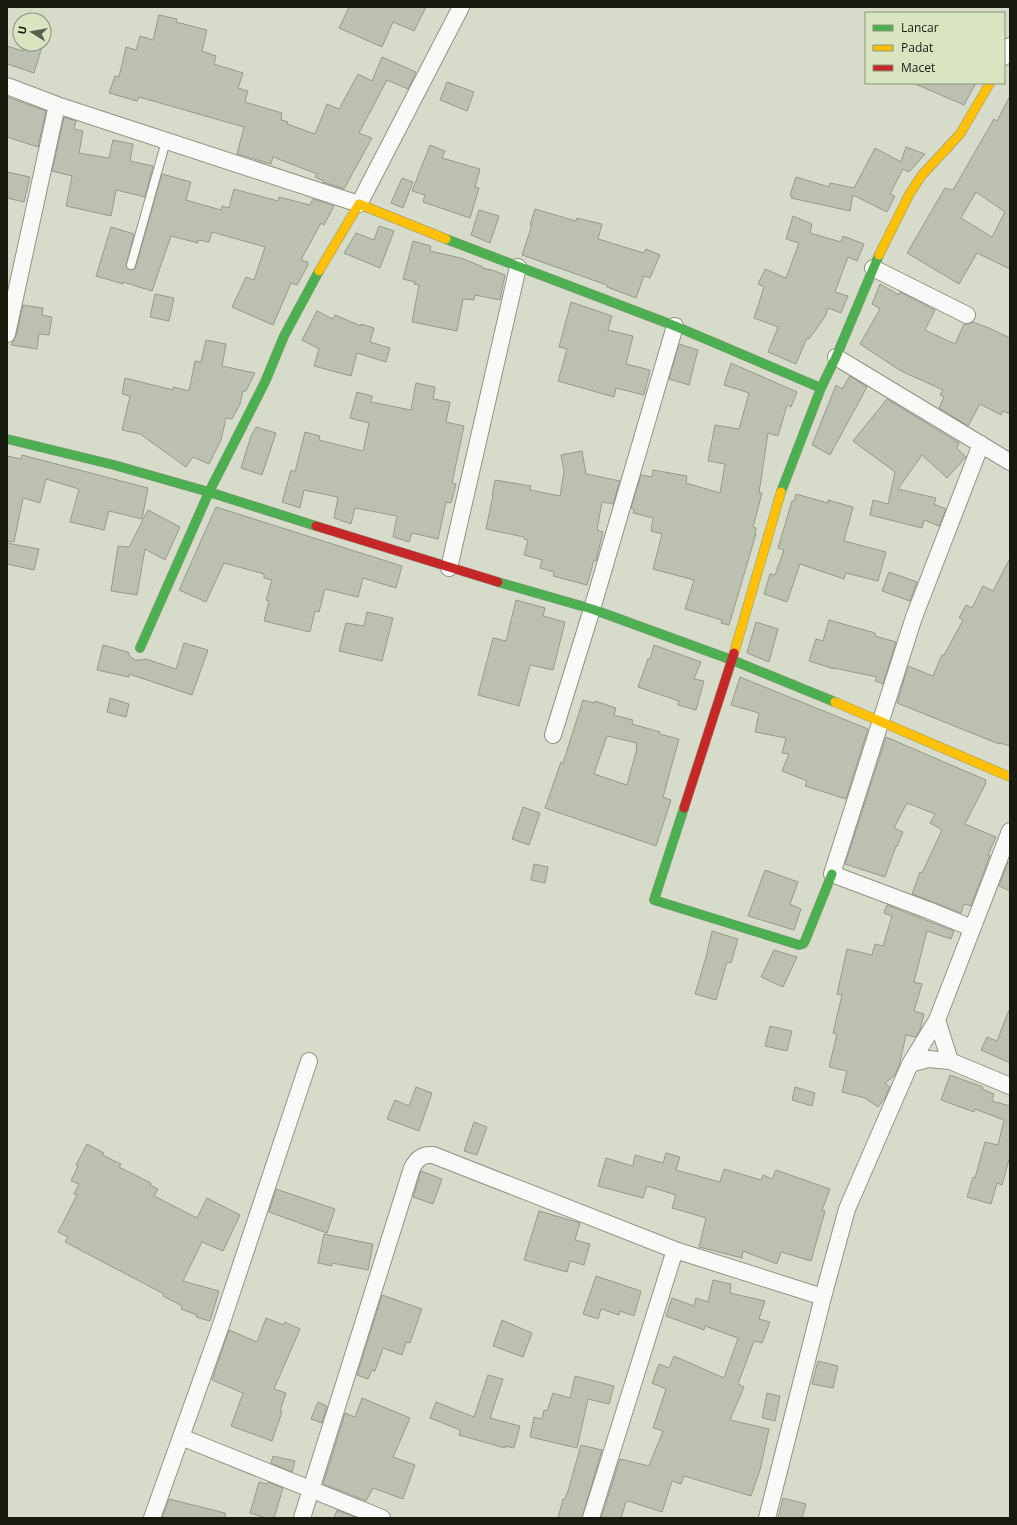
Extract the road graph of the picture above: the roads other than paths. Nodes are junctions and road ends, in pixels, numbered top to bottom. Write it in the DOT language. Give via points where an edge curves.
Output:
graph roads {
  1 [pos="461,7"];
  2 [pos="1010,46"];
  3 [pos="1005,55"];
  4 [pos="989,84"];
  5 [pos="7,86"];
  6 [pos="57,105"];
  7 [pos="166,141"];
  8 [pos="359,204"];
  9 [pos="131,265"];
  10 [pos="518,267"];
  11 [pos="873,268"];
  12 [pos="966,315"];
  13 [pos="674,326"];
  14 [pos="7,334"];
  15 [pos="836,357"];
  16 [pos="821,388"];
  17 [pos="7,439"];
  18 [pos="981,444"];
  19 [pos="1010,462"];
  20 [pos="209,492"];
  21 [pos="449,568"];
  22 [pos="592,609"];
  23 [pos="140,648"];
  24 [pos="732,660"];
  25 [pos="881,721"];
  26 [pos="553,735"];
  27 [pos="1010,777"];
  28 [pos="1010,831"];
  29 [pos="832,874"];
  30 [pos="972,928"];
  31 [pos="937,1020"];
  32 [pos="309,1061"];
  33 [pos="950,1061"];
  34 [pos="910,1064"];
  35 [pos="1010,1086"];
  36 [pos="675,1250"];
  37 [pos="823,1297"];
  38 [pos="181,1437"];
  39 [pos="311,1489"];
  40 [pos="152,1518"];
  41 [pos="302,1518"];
  42 [pos="382,1518"];
  43 [pos="591,1518"];
  44 [pos="767,1518"];
  1 -- 8 [label="street"];
  2 -- 3 [label="street"];
  4 -- 11 [label="street" via="960,134 922,175 910,193"];
  5 -- 6 [label="street"];
  6 -- 7 [label="street"];
  6 -- 14 [label="street"];
  7 -- 8 [label="street"];
  7 -- 9 [label="lane"];
  8 -- 10 [label="street"];
  8 -- 20 [label="street" via="316,275 284,336 265,382"];
  10 -- 13 [label="street"];
  10 -- 21 [label="street"];
  11 -- 12 [label="street"];
  11 -- 15 [label="street"];
  13 -- 16 [label="street"];
  13 -- 22 [label="street"];
  15 -- 16 [label="street"];
  15 -- 18 [label="street"];
  16 -- 24 [label="street" via="782,490"];
  17 -- 20 [label="street"];
  18 -- 19 [label="street"];
  18 -- 25 [label="street" via="914,617"];
  20 -- 21 [label="street"];
  20 -- 23 [label="street"];
  21 -- 22 [label="street"];
  22 -- 24 [label="street"];
  22 -- 26 [label="street"];
  24 -- 25 [label="street"];
  24 -- 29 [label="street" via="654,900 799,945 805,941"];
  25 -- 27 [label="street"];
  25 -- 29 [label="street"];
  28 -- 30 [label="street"];
  29 -- 30 [label="street"];
  30 -- 31 [label="street"];
  31 -- 33 [label="street"];
  31 -- 34 [label="street"];
  32 -- 38 [label="street"];
  33 -- 34 [label="street" via="928,1059"];
  33 -- 35 [label="street"];
  34 -- 37 [label="street" via="847,1209"];
  36 -- 37 [label="street"];
  36 -- 39 [label="street" via="433,1155 426,1154 421,1157 412,1168"];
  36 -- 43 [label="street"];
  37 -- 44 [label="street"];
  38 -- 39 [label="street"];
  38 -- 40 [label="street"];
  39 -- 41 [label="street"];
  39 -- 42 [label="street"];
}
